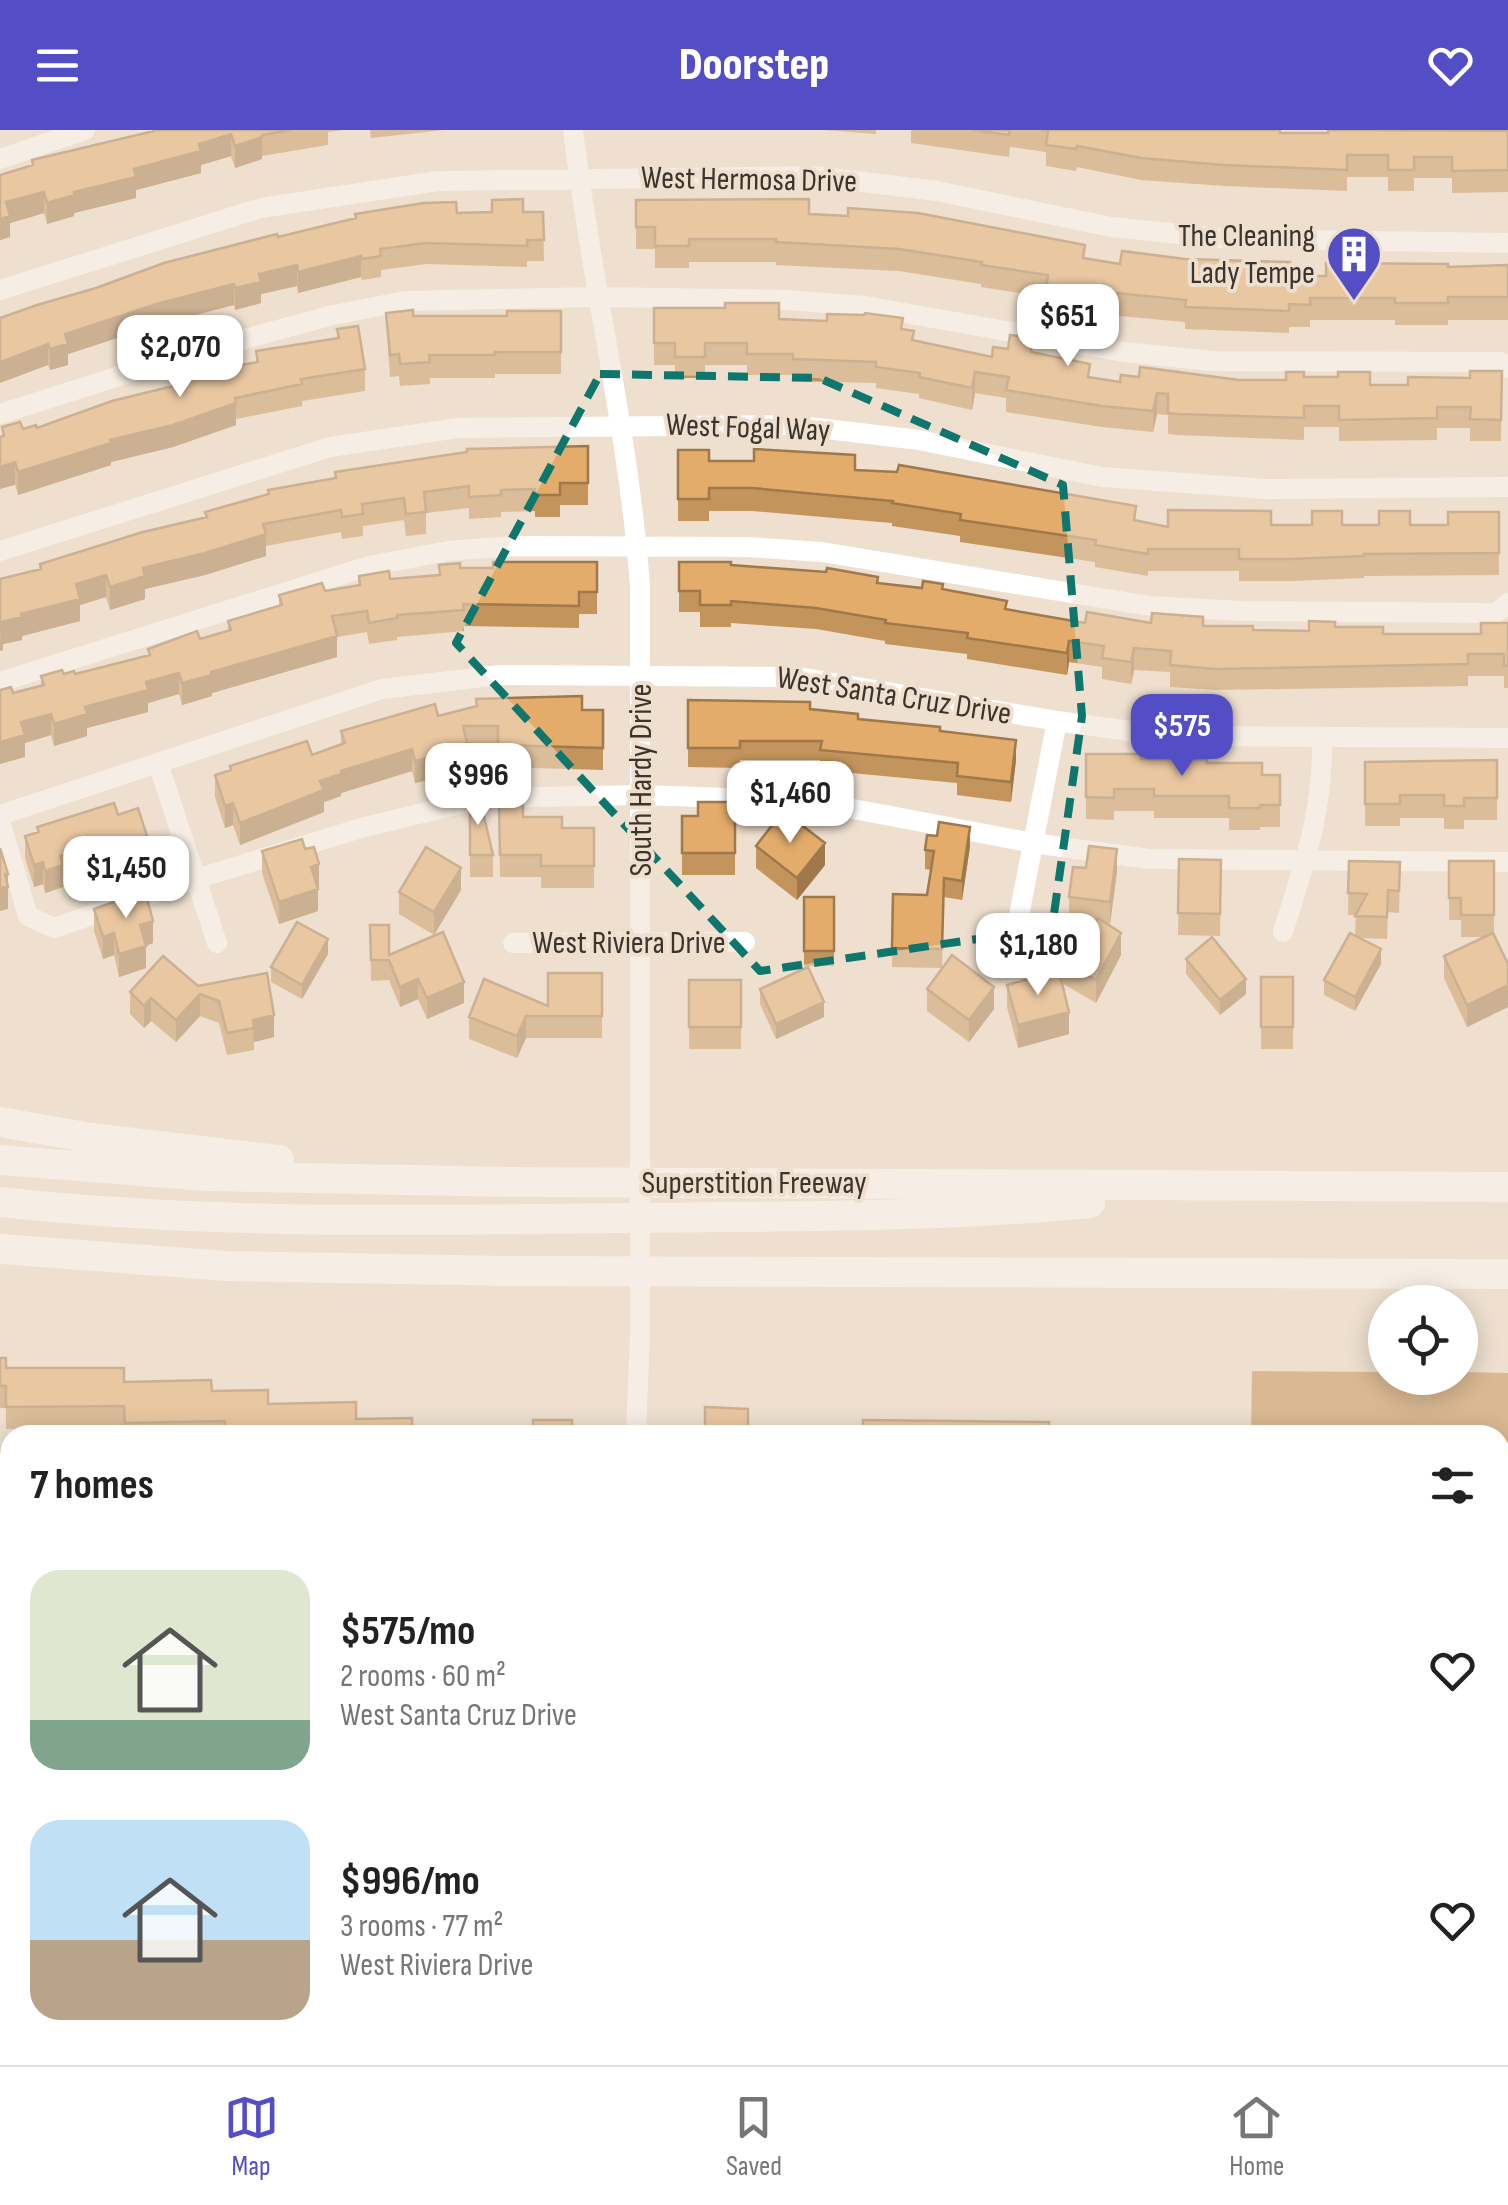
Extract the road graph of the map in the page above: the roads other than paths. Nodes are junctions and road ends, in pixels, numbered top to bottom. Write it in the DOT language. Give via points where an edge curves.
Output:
graph roads {
  1 [pos="84,130"];
  2 [pos="573,130"];
  3 [pos="0,158"];
  4 [pos="578,177"];
  5 [pos="1508,243"];
  6 [pos="0,290"];
  7 [pos="597,297"];
  8 [pos="1508,368"];
  9 [pos="0,414"];
  10 [pos="619,425"];
  11 [pos="1508,487"];
  12 [pos="637,546"];
  13 [pos="0,551"];
  14 [pos="1508,603"];
  15 [pos="642,674"];
  16 [pos="0,682"];
  17 [pos="1057,721"];
  18 [pos="1322,738"];
  19 [pos="1508,738"];
  20 [pos="158,763"];
  21 [pos="642,796"];
  22 [pos="0,818"];
  23 [pos="1033,843"];
  24 [pos="1305,860"];
  25 [pos="1508,862"];
  26 [pos="196,879"];
  27 [pos="1283,932"];
  28 [pos="744,942"];
  29 [pos="640,943"];
  30 [pos="217,944"];
  31 [pos="512,944"];
  32 [pos="1013,946"];
  33 [pos="0,1122"];
  34 [pos="0,1160"];
  35 [pos="511,1182"];
  36 [pos="1267,1188"];
  37 [pos="1508,1188"];
  38 [pos="0,1202"];
  39 [pos="0,1250"];
  40 [pos="1508,1274"];
  41 [pos="636,1425"];
  1 -- 3 [label="street"];
  2 -- 4 [label="street, South Hardy Drive"];
  4 -- 5 [label="street, West Hermosa Drive" via="814,176 937,190 1111,228 1229,239"];
  4 -- 6 [label="street, West Hermosa Drive" via="438,181 261,208"];
  4 -- 7 [label="street, South Hardy Drive"];
  7 -- 8 [label="street" via="865,306 1212,362 1500,362"];
  7 -- 9 [label="street" via="405,302 333,315"];
  7 -- 10 [label="street, South Hardy Drive"];
  10 -- 11 [label="street, West Fogal Way" via="792,425 920,440 1102,477 1248,488"];
  10 -- 12 [label="street, South Hardy Drive"];
  10 -- 13 [label="street, West Fogal Way" via="458,428 330,448"];
  12 -- 14 [label="street" via="822,552 1150,606 1496,613"];
  12 -- 15 [label="street, South Hardy Drive"];
  12 -- 16 [label="street" via="514,546 369,566"];
  15 -- 17 [label="street, West Santa Cruz Drive" via="799,677"];
  15 -- 20 [label="street, West Santa Cruz Drive" via="500,675 382,689"];
  15 -- 21 [label="street, South Hardy Drive"];
  17 -- 18 [label="street, West Santa Cruz Drive" via="1165,736"];
  17 -- 23 [label="street"];
  18 -- 19 [label="street, West Santa Cruz Drive"];
  18 -- 24 [label="street" via="1318,821"];
  20 -- 22 [label="street, West Santa Cruz Drive"];
  20 -- 26 [label="street"];
  21 -- 23 [label="street" via="811,801"];
  21 -- 26 [label="street" via="484,798"];
  21 -- 29 [label="street, South Hardy Drive"];
  22 -- 26 [label="street" via="28,916 54,928"];
  23 -- 24 [label="street" via="1149,859"];
  23 -- 32 [label="street"];
  24 -- 25 [label="street"];
  24 -- 27 [label="street"];
  26 -- 30 [label="street"];
  28 -- 29 [label="street, West Riviera Drive"];
  29 -- 31 [label="street, West Riviera Drive"];
  29 -- 41 [label="street, South Hardy Drive"];
  33 -- 35 [label="highway" via="265,1159"];
  34 -- 35 [label="highway, Superstition Freeway" via="206,1176"];
  35 -- 36 [label="highway, Superstition Freeway"];
  36 -- 37 [label="highway, Superstition Freeway"];
  36 -- 38 [label="highway" via="954,1213 488,1220 170,1216"];
  39 -- 40 [label="highway" via="228,1266 517,1271"];
}
